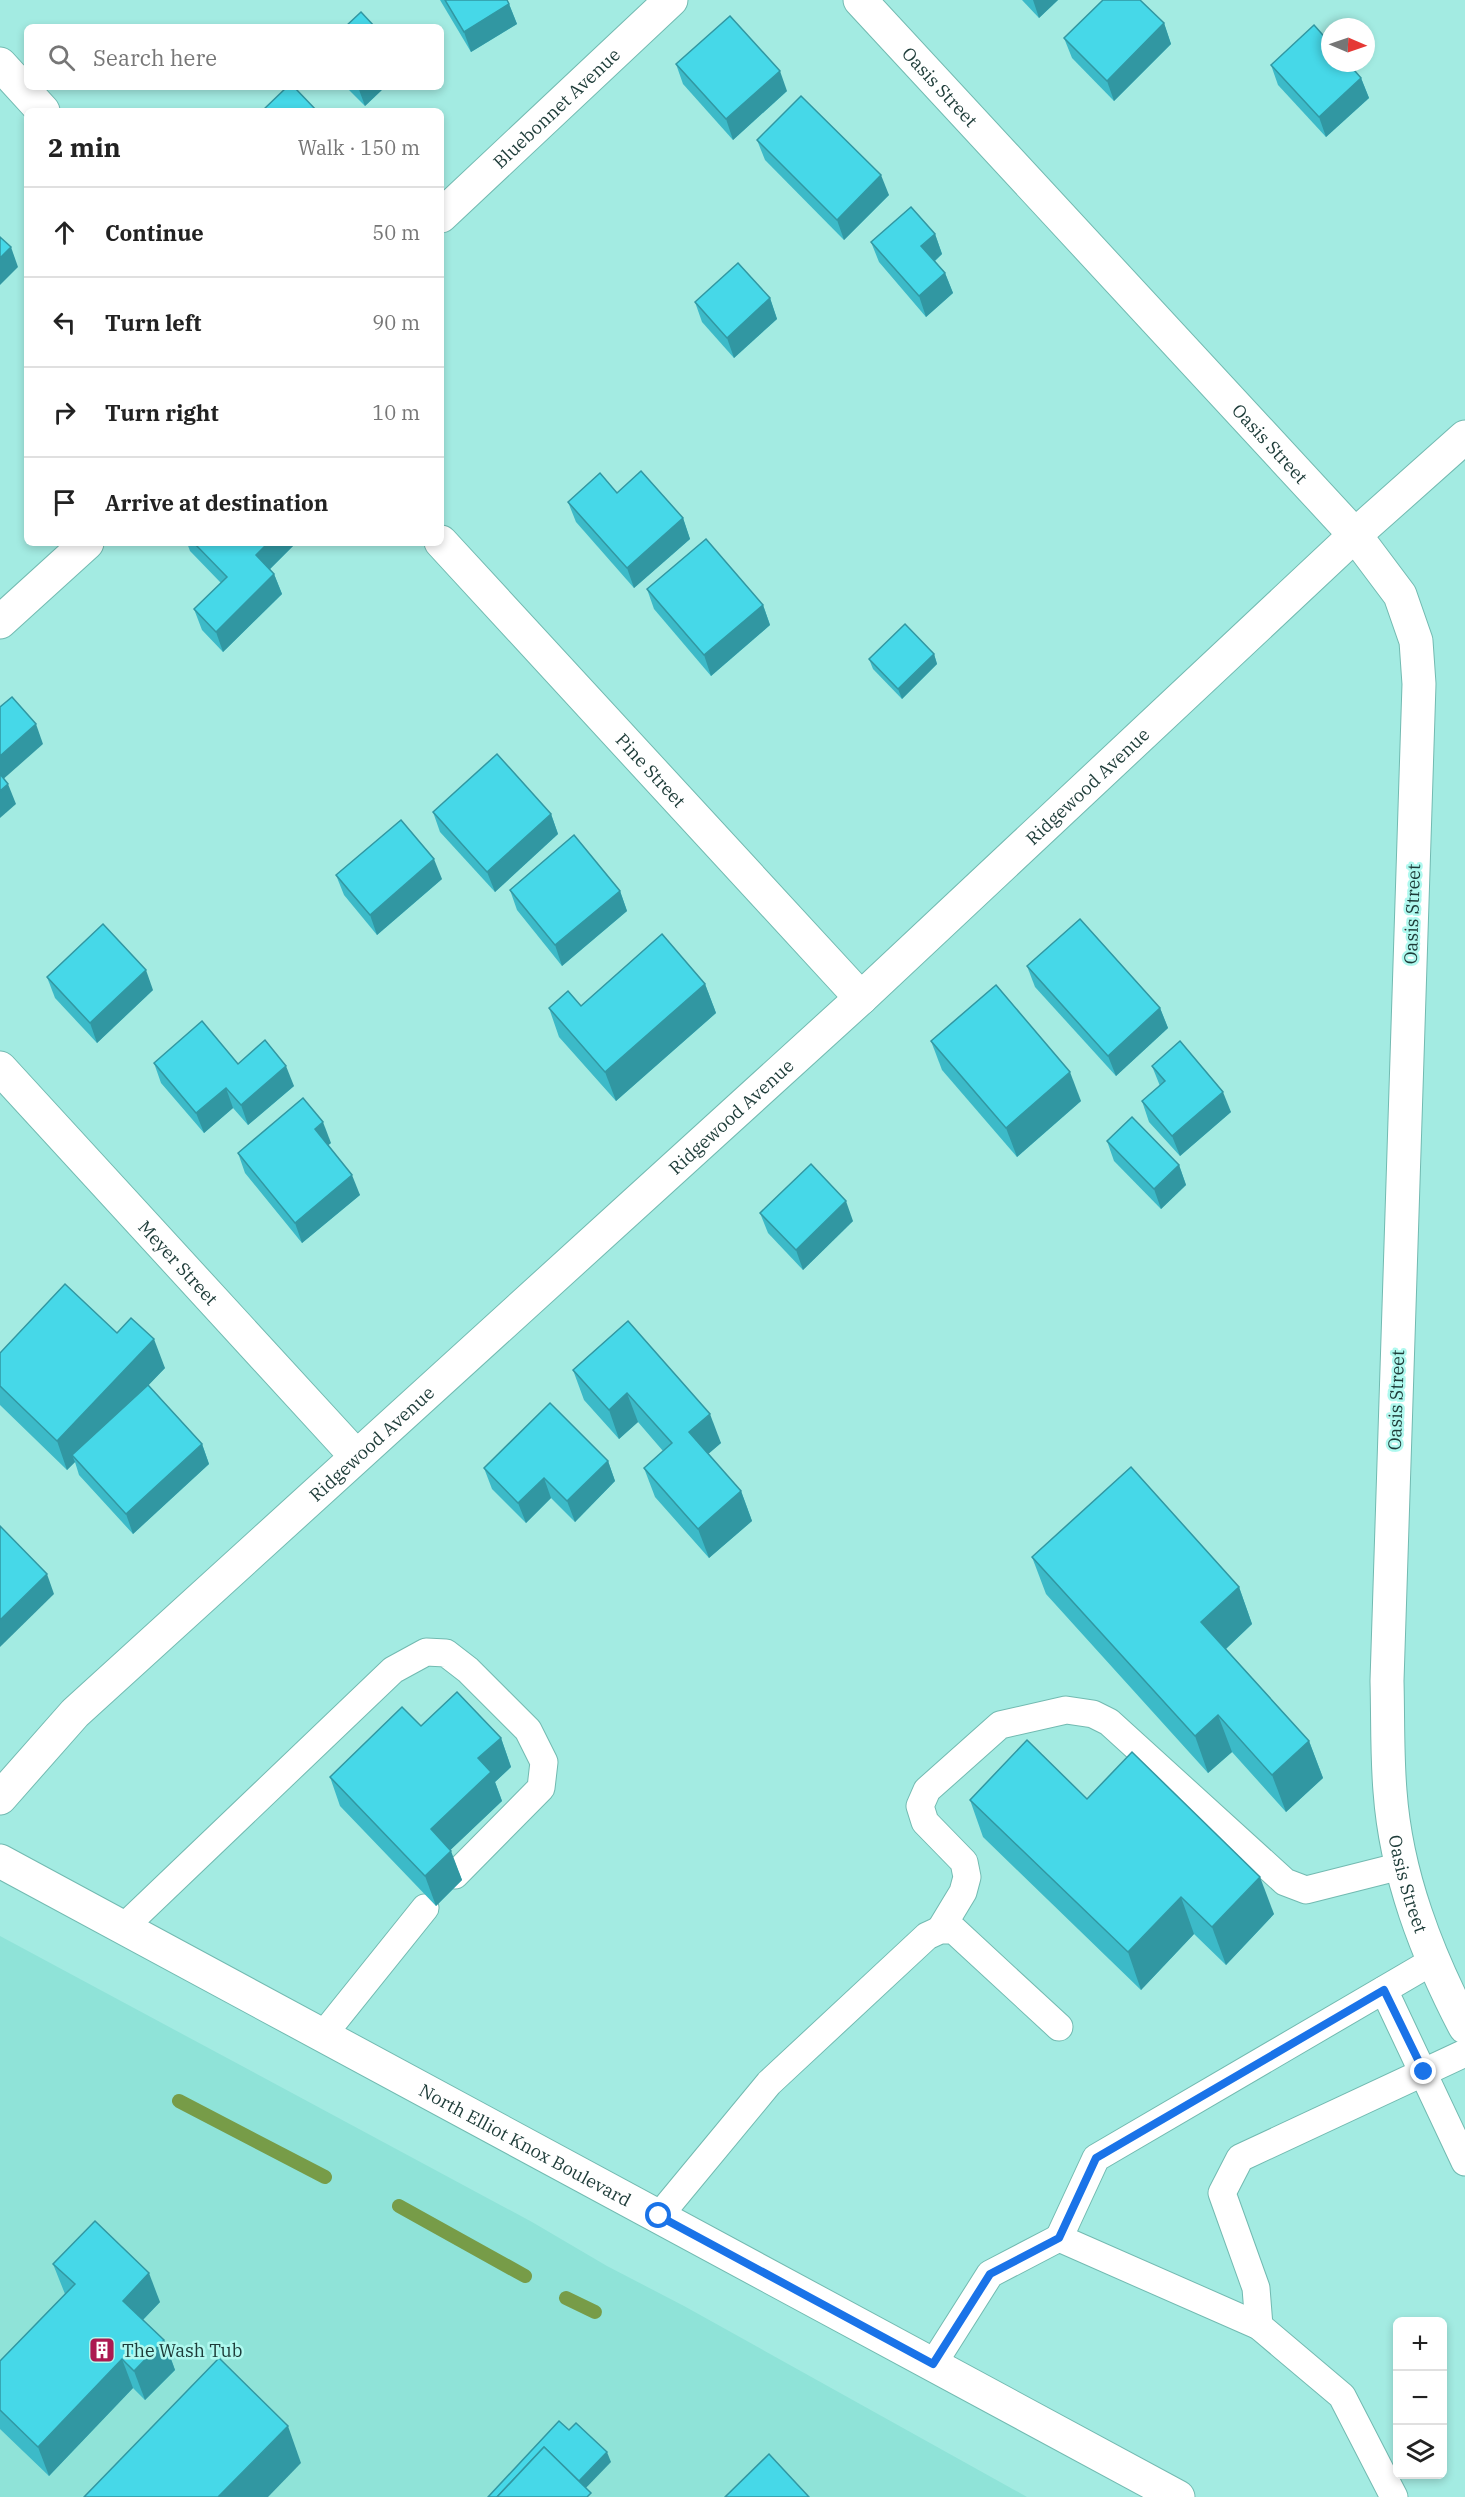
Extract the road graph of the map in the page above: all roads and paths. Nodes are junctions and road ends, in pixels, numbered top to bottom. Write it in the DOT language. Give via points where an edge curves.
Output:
graph roads {
  1 [pos="671,0"];
  2 [pos="860,0"];
  3 [pos="0,64"];
  4 [pos="40,108"];
  5 [pos="444,213"];
  6 [pos="1465,437"];
  7 [pos="1355,535"];
  8 [pos="84,546"];
  9 [pos="444,546"];
  10 [pos="0,622"];
  11 [pos="861,998"];
  12 [pos="0,1068"];
  13 [pos="356,1456"];
  14 [pos="0,1798"];
  15 [pos="0,1861"];
  16 [pos="1401,1866"];
  17 [pos="455,1875"];
  18 [pos="425,1908"];
  19 [pos="124,1927"];
  20 [pos="940,1930"];
  21 [pos="1433,1961"];
  22 [pos="1384,1990"];
  23 [pos="1059,2027"];
  24 [pos="1465,2027"];
  25 [pos="324,2035"];
  26 [pos="1465,2053"];
  27 [pos="1424,2072"];
  28 [pos="1460,2150"];
  29 [pos="659,2216"];
  30 [pos="1059,2238"];
  31 [pos="1259,2326"];
  32 [pos="933,2364"];
  33 [pos="1178,2497"];
  34 [pos="1394,2497"];
  1 -- 5 [label="street, Bluebonnet Avenue"];
  2 -- 7 [label="street, Oasis Street"];
  3 -- 4 [label="street"];
  6 -- 7 [label="street, Ridgewood Avenue"];
  7 -- 11 [label="street, Ridgewood Avenue"];
  7 -- 16 [label="street, Oasis Street" via="1400,595 1416,641 1419,684 1387,1681 1390,1792"];
  8 -- 10 [label="street"];
  9 -- 11 [label="street, Pine Street"];
  11 -- 13 [label="street, Ridgewood Avenue"];
  12 -- 13 [label="street, Meyer Street"];
  13 -- 14 [label="street, Ridgewood Avenue" via="75,1713"];
  15 -- 19 [label="street, North Elliot Knox Boulevard"];
  16 -- 20 [label="lane" via="1306,1890 1285,1881 1109,1722 1093,1714 1066,1710 1000,1725 927,1790 920,1806 926,1822 964,1862 967,1877 963,1892"];
  16 -- 21 [label="street, Oasis Street"];
  17 -- 19 [label="lane" via="541,1788 544,1762 528,1730 468,1670 446,1653 426,1652 393,1670"];
  18 -- 25 [label="lane"];
  19 -- 25 [label="street, North Elliot Knox Boulevard"];
  20 -- 23 [label="lane" via="954,1930"];
  20 -- 29 [label="lane" via="927,1936 769,2084"];
  21 -- 22 [label="lane"];
  21 -- 24 [label="street, Oasis Street"];
  22 -- 27 [label="lane"];
  22 -- 30 [label="lane" via="1096,2158"];
  25 -- 29 [label="street, North Elliot Knox Boulevard"];
  26 -- 27 [label="lane"];
  27 -- 28 [label="lane"];
  27 -- 31 [label="lane" via="1240,2158 1222,2193 1256,2288"];
  29 -- 32 [label="street, North Elliot Knox Boulevard"];
  30 -- 31 [label="lane"];
  30 -- 32 [label="lane" via="990,2274"];
  31 -- 34 [label="lane" via="1342,2396"];
  32 -- 33 [label="street, North Elliot Knox Boulevard"];
}
